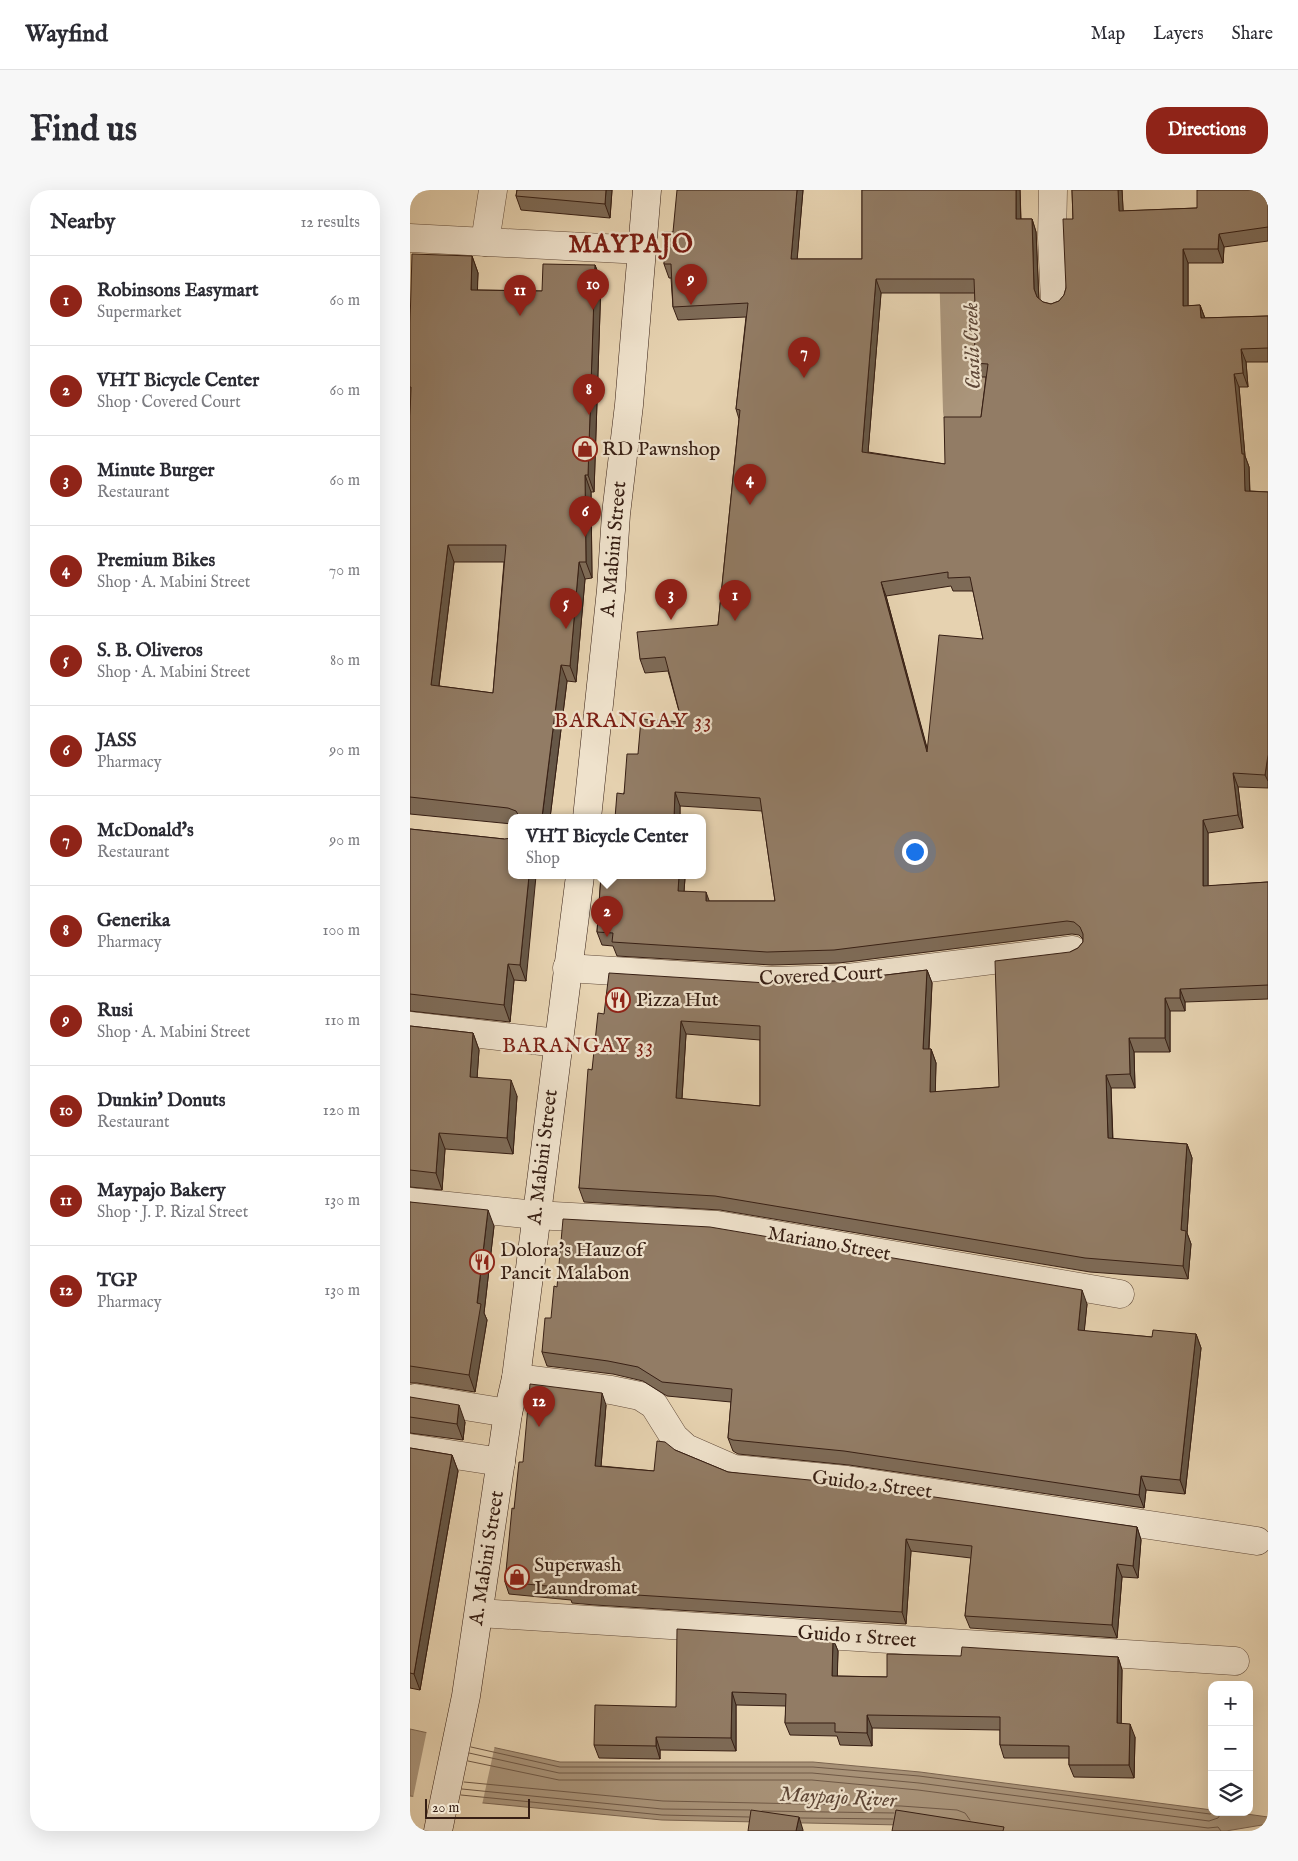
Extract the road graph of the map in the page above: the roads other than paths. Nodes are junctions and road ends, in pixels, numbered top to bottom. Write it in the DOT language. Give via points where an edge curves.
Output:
graph roads {
  1 [pos="493,190"];
  2 [pos="647,190"];
  3 [pos="1053,190"];
  4 [pos="410,238"];
  5 [pos="486,242"];
  6 [pos="642,250"];
  7 [pos="1055,302"];
  8 [pos="586,814"];
  9 [pos="580,879"];
  10 [pos="1073,950"];
  11 [pos="567,968"];
  12 [pos="410,1026"];
  13 [pos="558,1043"];
  14 [pos="410,1202"];
  15 [pos="535,1215"];
  16 [pos="1120,1294"];
  17 [pos="516,1378"];
  18 [pos="415,1398"];
  19 [pos="508,1413"];
  20 [pos="410,1448"];
  21 [pos="501,1462"];
  22 [pos="1257,1541"];
  23 [pos="479,1613"];
  24 [pos="1235,1661"];
  25 [pos="439,1822"];
  1 -- 5 [label="street"];
  2 -- 6 [label="street, A. Mabini Street"];
  3 -- 7 [label="street"];
  4 -- 5 [label="street"];
  5 -- 6 [label="street"];
  6 -- 8 [label="street, A. Mabini Street" via="601,692"];
  9 -- 11 [label="street, A. Mabini Street"];
  10 -- 11 [label="street, Covered Court" via="840,979 772,981"];
  11 -- 13 [label="street, A. Mabini Street"];
  12 -- 13 [label="street"];
  13 -- 15 [label="street, A. Mabini Street"];
  14 -- 15 [label="street, Mariano Street"];
  15 -- 16 [label="street, Mariano Street" via="717,1224"];
  15 -- 17 [label="street, A. Mabini Street"];
  17 -- 19 [label="street, A. Mabini Street"];
  17 -- 22 [label="street, Guido 2 Street" via="640,1396 654,1405 674,1437 686,1448 734,1469 847,1480"];
  18 -- 19 [label="street"];
  19 -- 21 [label="street, A. Mabini Street"];
  20 -- 21 [label="street"];
  21 -- 23 [label="street, A. Mabini Street"];
  23 -- 24 [label="street, Guido 1 Street"];
  23 -- 25 [label="street, A. Mabini Street" via="466,1696"];
}
